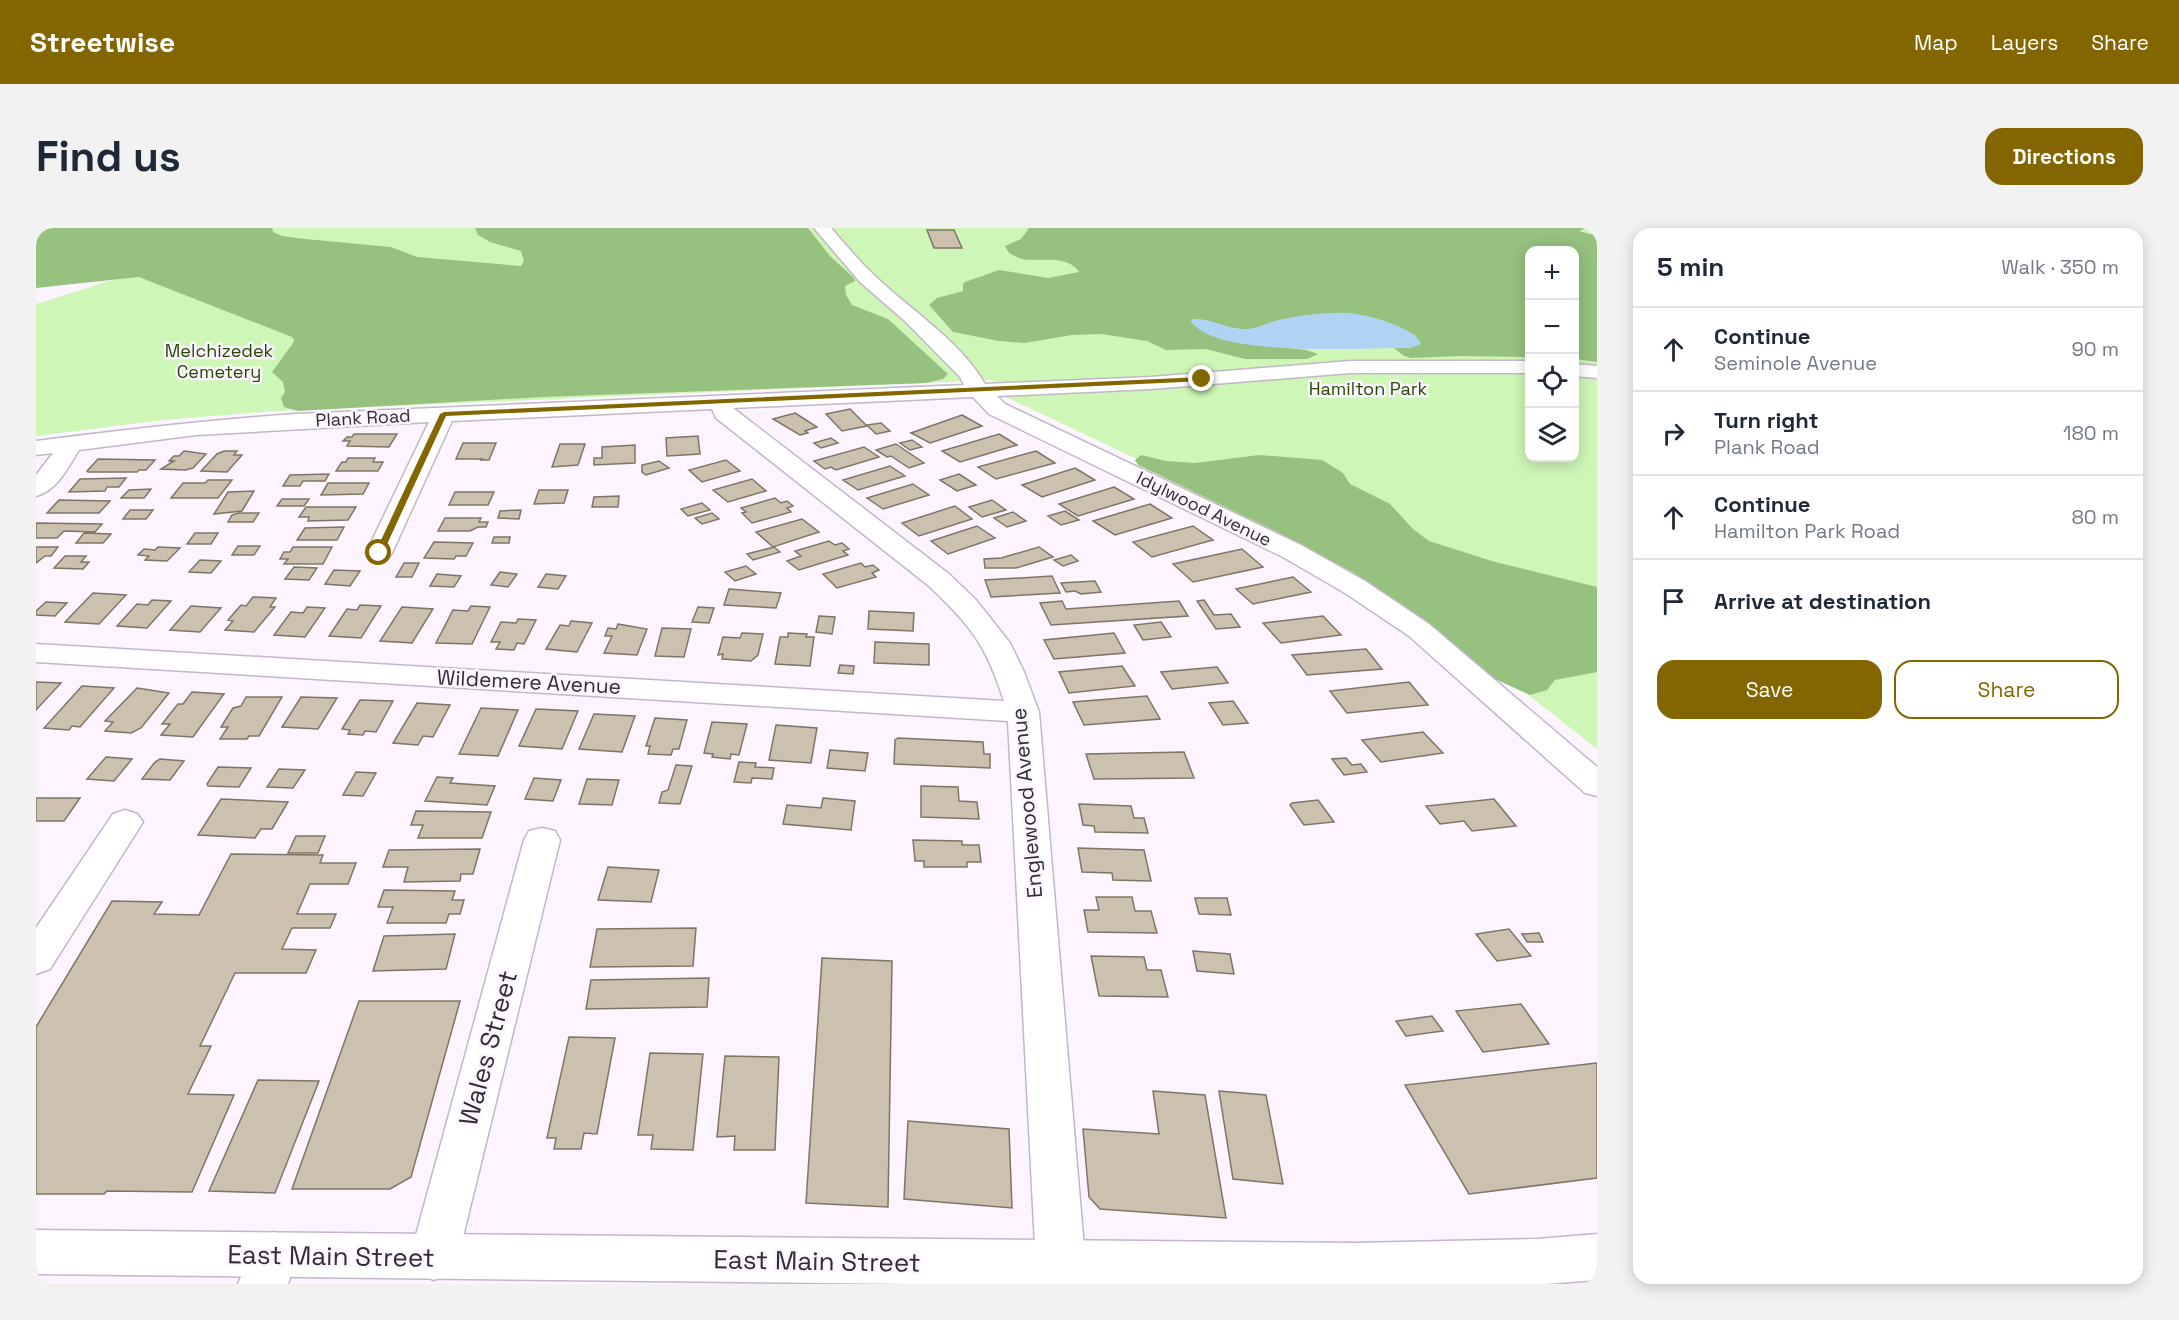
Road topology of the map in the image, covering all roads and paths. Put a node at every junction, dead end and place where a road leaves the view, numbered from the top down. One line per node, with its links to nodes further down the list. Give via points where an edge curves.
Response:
1 (822, 228): 5 (street, Idylwood Avenue, via 866,278 969,374)
2 (1525, 368): 5 (street, Plank Road, via 1359,366 1170,382)
3 (1579, 370): 4 (street)
4 (1597, 372)
5 (978, 390): 6 (street, Plank Road); 14 (street, Idylwood Avenue, via 997,409 1292,551 1355,587 1419,630)
6 (720, 401): 7 (street, Plank Road); 13 (street, Englewood Avenue, via 724,412 966,605 992,636)
7 (444, 414): 8 (street, Plank Road, via 229,425); 11 (street)
8 (71, 443): 9 (street, Plank Road); 10 (street, via 52,473)
9 (36, 448)
10 (36, 489)
11 (379, 553)
12 (36, 653): 13 (street, Wildemere Avenue)
13 (1023, 711): 23 (street, Englewood Avenue)
14 (1597, 785)
15 (125, 822): 17 (street)
16 (542, 840): 19 (street, Wales Street)
17 (36, 959)
18 (36, 1252): 21 (street, East Main Street)
19 (434, 1257): 21 (street, East Main Street); 23 (street, East Main Street)
20 (1597, 1257): 22 (street, East Main Street)
21 (268, 1270)
22 (1545, 1273): 23 (street, East Main Street, via 1356,1266)
23 (1060, 1274)

